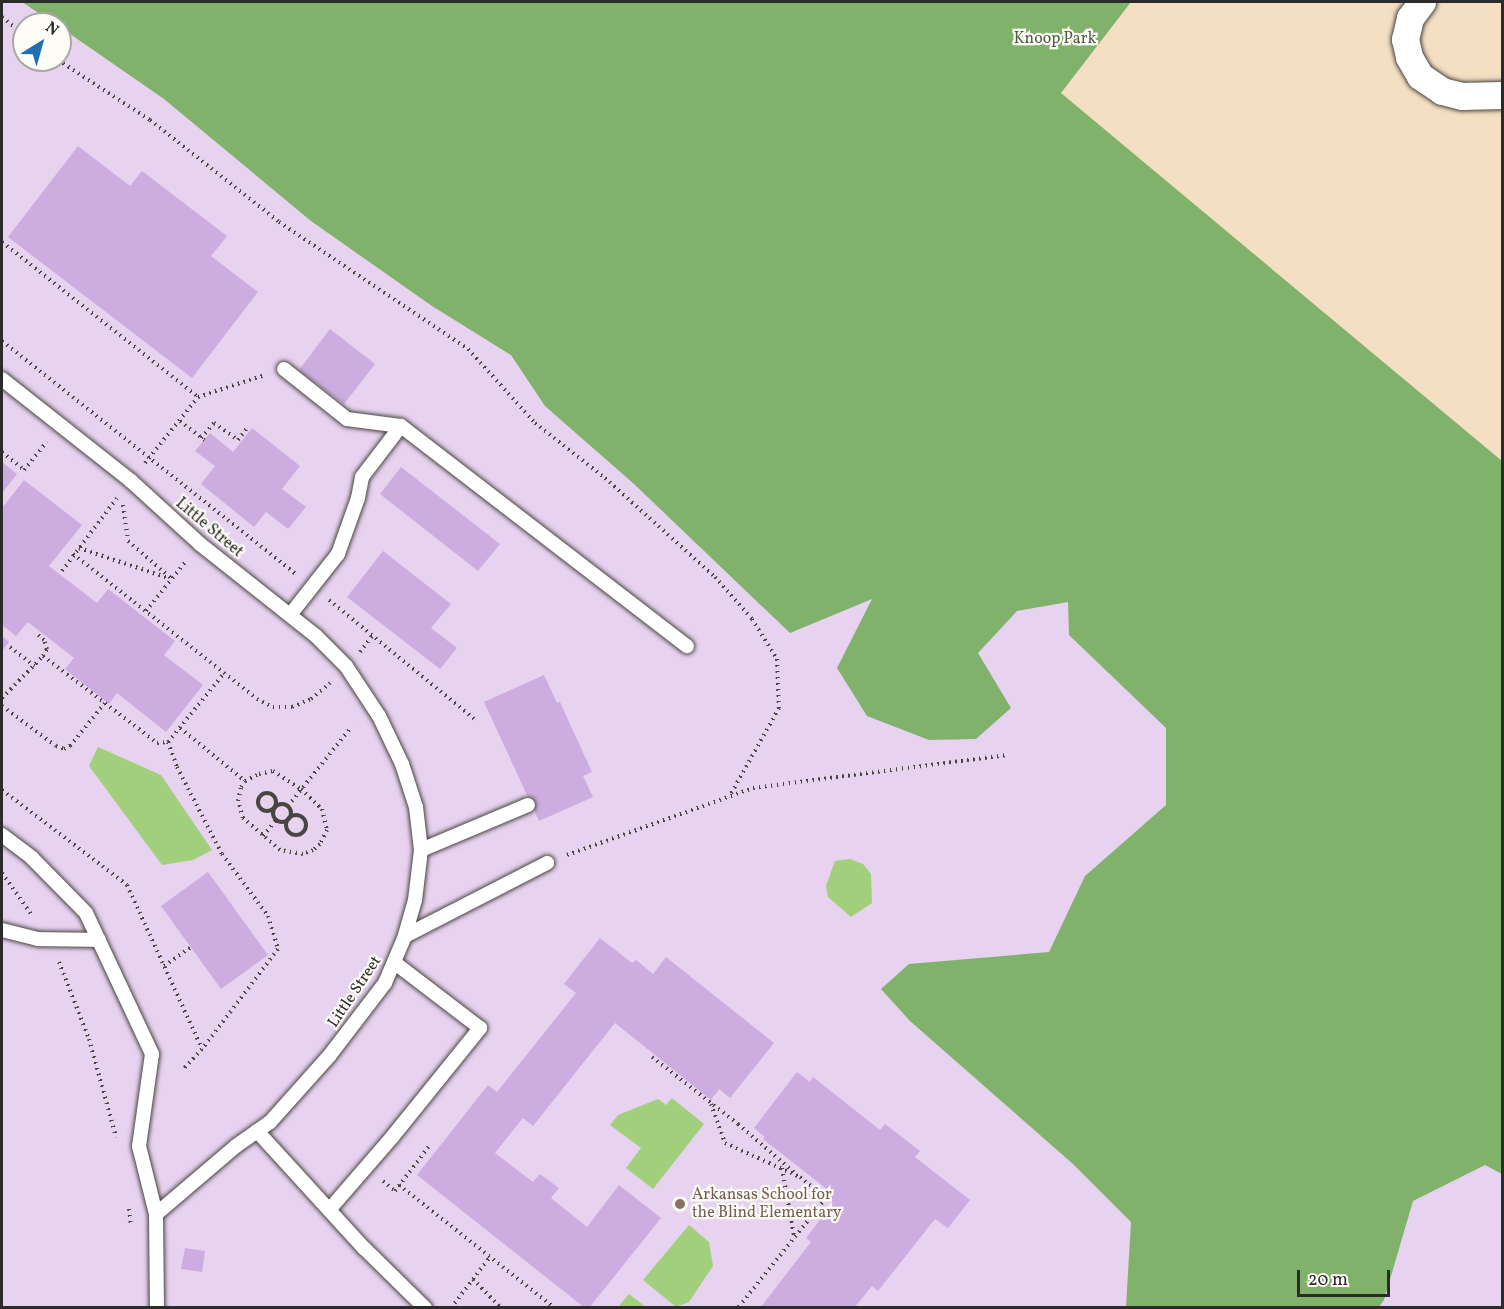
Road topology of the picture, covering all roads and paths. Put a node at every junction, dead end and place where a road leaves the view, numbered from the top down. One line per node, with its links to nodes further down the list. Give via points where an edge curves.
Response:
1 (1422, 2): 3 (street, via 1406,30 1409,57 1420,76 1442,91 1462,96)
2 (72, 69): 45 (path, via 150,120 279,222 468,349 535,423 605,478 715,577 752,619 777,659 779,708)
3 (1503, 94)
4 (2, 242): 9 (path)
5 (2, 340): 15 (path)
6 (284, 369): 11 (lane, via 347,419)
7 (269, 374): 9 (path)
8 (2, 379): 17 (lane, Little Street, via 131,481)
9 (198, 397): 10 (path)
10 (180, 421): 12 (path, via 202,439 214,423 238,440); 15 (path)
11 (401, 426): 22 (lane, via 362,477 338,554); 27 (lane)
12 (248, 428)
13 (50, 439): 14 (path, via 24,470)
14 (2, 452)
15 (149, 457): 16 (path); 22 (path)
16 (145, 463)
17 (200, 544): 21 (path); 24 (lane, Little Street)
18 (79, 548): 19 (path); 21 (path); 21 (path, via 121,493 128,541)
19 (73, 554): 20 (path); 23 (path)
20 (62, 571)
21 (172, 579): 23 (path)
22 (312, 586): 24 (lane); 26 (path)
23 (146, 611): 32 (path)
24 (290, 615): 53 (lane, Little Street, via 346,666 379,716 402,764 416,807)
25 (36, 633): 29 (path, via 47,649)
26 (373, 635): 30 (path); 37 (path)
27 (687, 646)
28 (10, 647): 31 (path)
29 (43, 656): 31 (path); 35 (path)
30 (356, 657)
31 (34, 666): 34 (path)
32 (225, 672): 33 (path, via 257,699 273,707 292,708 318,694); 39 (path)
33 (337, 675)
34 (2, 698)
35 (105, 703): 36 (path, via 64,749); 40 (path, via 157,743)
36 (2, 706)
37 (477, 721)
38 (351, 726): 43 (path)
39 (180, 728): 40 (path); 42 (path)
40 (168, 742): 63 (path, via 222,854 268,916 278,949)
41 (1007, 755): 45 (path, via 753,788)
42 (245, 781): 43 (path, via 273,771); 52 (path, via 239,808 243,818)
43 (301, 789): 47 (path); 52 (path, via 322,809 326,820 327,830 320,844 303,854 291,853 280,850)
44 (2, 790): 62 (path, via 128,885)
45 (729, 797): 54 (path)
46 (528, 805): 53 (lane)
47 (288, 806): 48 (path); 49 (path)
48 (274, 808): 48 (path, via 261,808 261,795 273,794 277,802); 50 (path)
49 (289, 819): 49 (path, via 286,824 290,833 299,835 304,831 303,817); 50 (path)
50 (276, 820): 52 (path)
51 (2, 835): 59 (lane, via 32,858 86,913)
52 (263, 836)
53 (421, 850): 57 (lane, Little Street, via 415,900)
54 (547, 863): 57 (lane)
55 (2, 873): 58 (path)
56 (2, 930): 58 (lane)
57 (405, 936): 61 (lane, Little Street)
58 (47, 939): 59 (lane); 68 (path, via 89,1039)
59 (99, 940): 76 (lane, via 152,1054 139,1146)
60 (191, 947): 62 (path)
61 (395, 963): 67 (lane, Little Street, via 368,1008 330,1055 270,1122); 70 (lane, via 480,1028)
62 (164, 966): 63 (path)
63 (202, 1049): 65 (path)
64 (652, 1057): 66 (path)
65 (184, 1068)
66 (711, 1104): 71 (path, via 725,1143); 72 (path)
67 (257, 1131): 75 (lane); 76 (lane, Little Street)
68 (116, 1138)
69 (430, 1145): 73 (path)
70 (365, 1168): 73 (path, via 395,1191); 75 (lane)
71 (782, 1168): 72 (path); 78 (path)
72 (800, 1177): 78 (path, via 826,1198)
73 (399, 1185): 79 (path)
74 (128, 1203): 77 (path)
75 (329, 1210): 82 (lane)
76 (156, 1214): 81 (lane)
77 (132, 1235)
78 (795, 1237): 86 (path)
79 (490, 1257): 80 (path); 85 (path)
80 (473, 1279): 83 (path); 84 (path)
81 (157, 1308)
82 (425, 1308)
83 (451, 1308)
84 (501, 1308)
85 (555, 1308)
86 (738, 1308)

